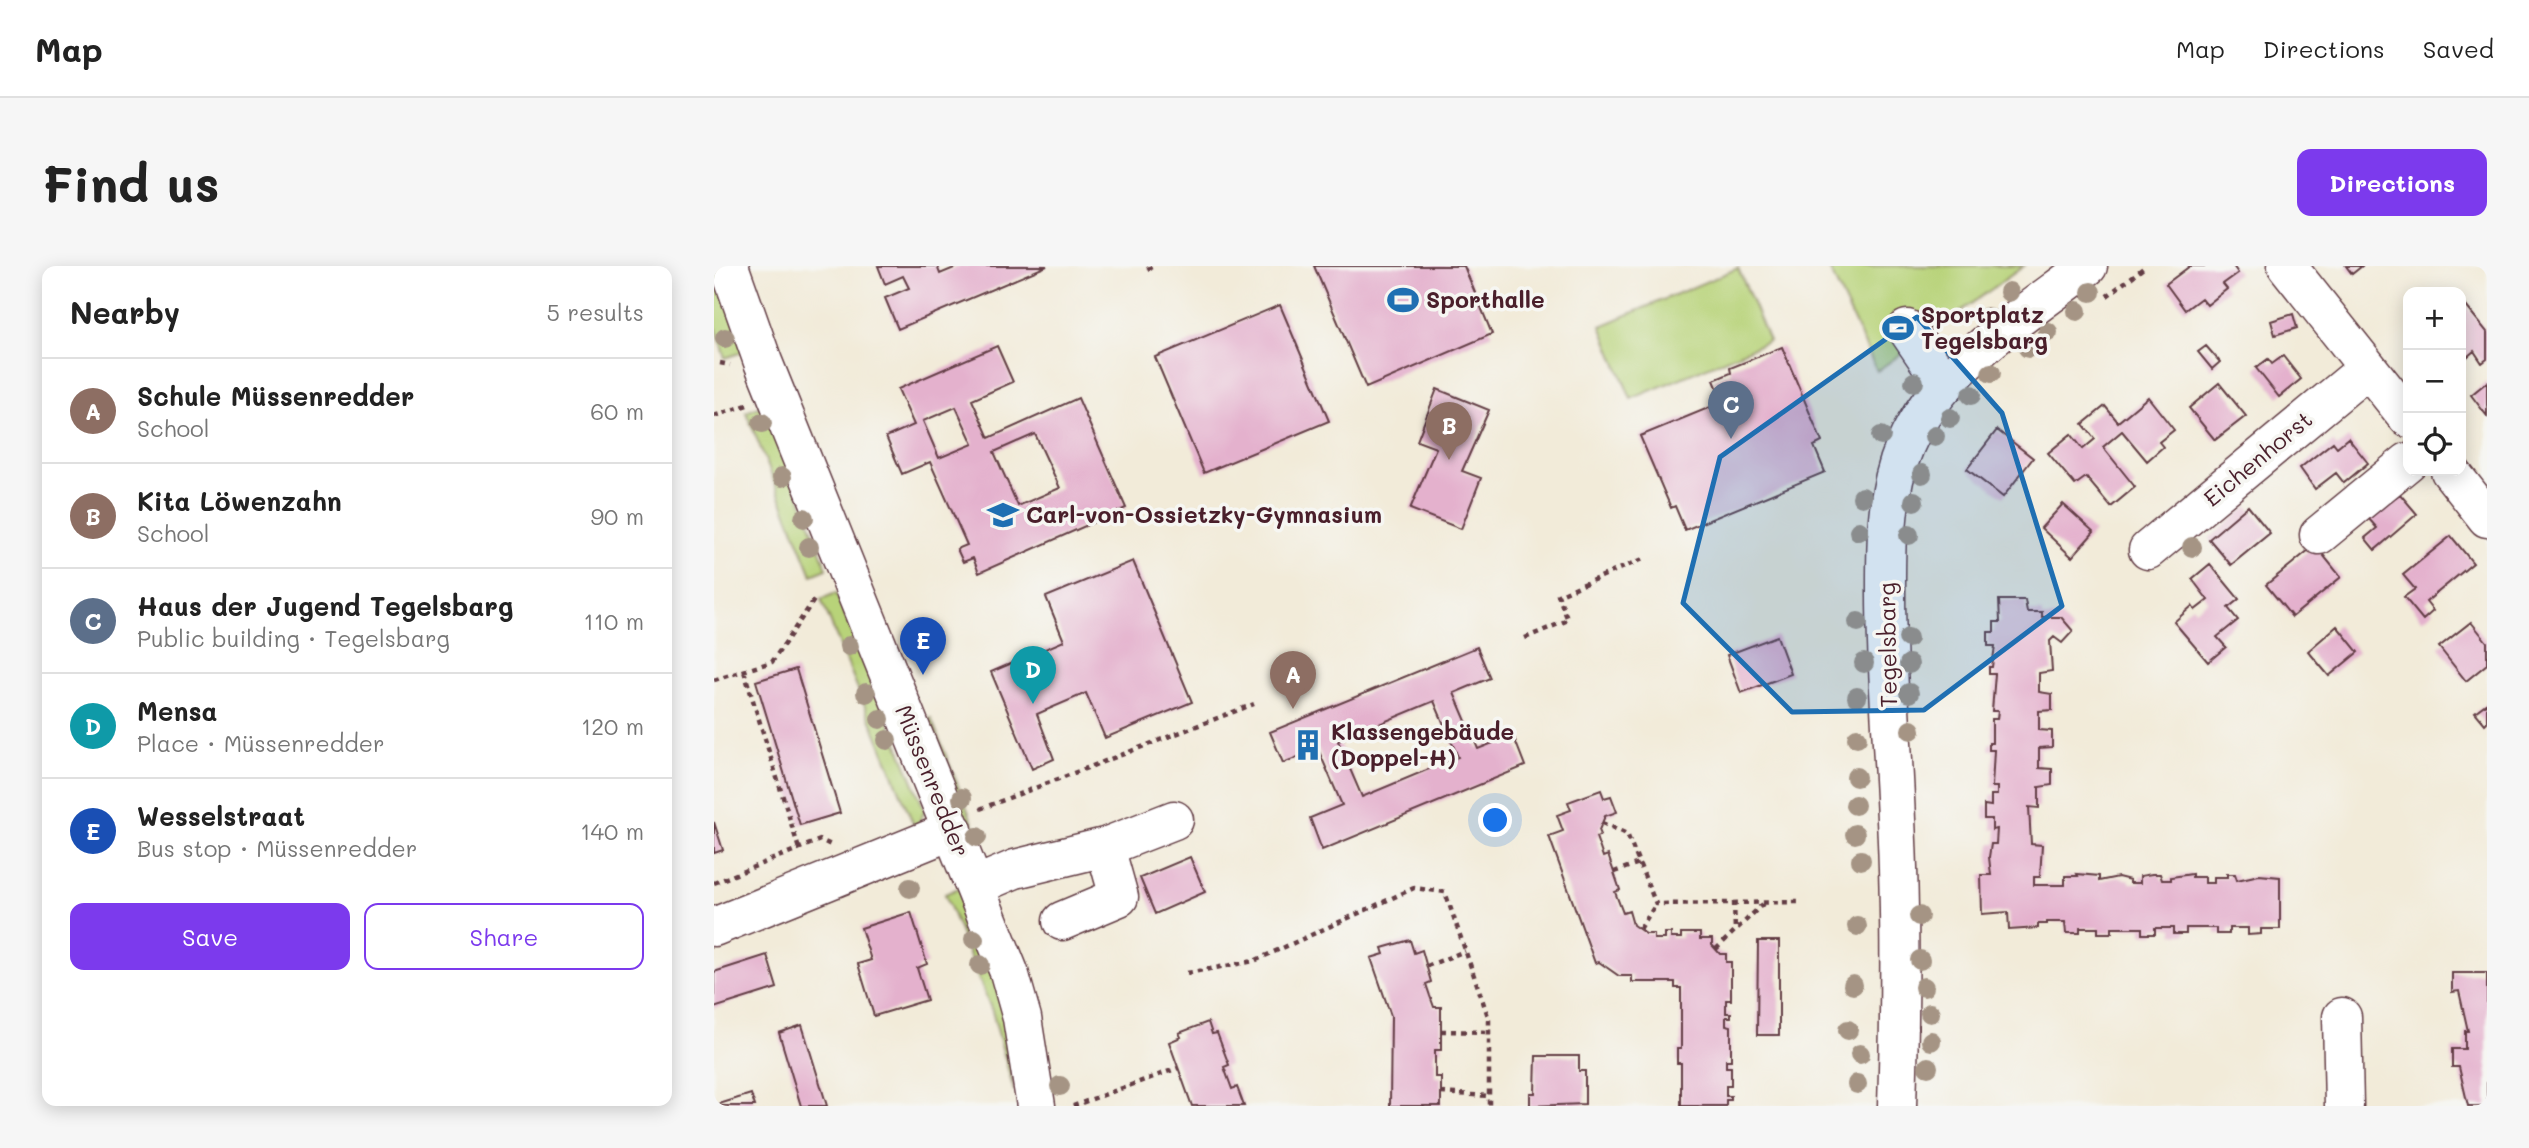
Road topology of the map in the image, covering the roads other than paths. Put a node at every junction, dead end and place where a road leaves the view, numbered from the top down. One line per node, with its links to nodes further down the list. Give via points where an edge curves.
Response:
1 (729, 266): 13 (street, Müssenredder, via 762,362)
2 (2287, 266): 5 (street)
3 (2095, 282): 6 (street, Tegelsbarg, via 1973,356)
4 (1907, 329): 6 (street)
5 (2368, 368): 7 (street); 12 (street, Eichenhorst)
6 (1945, 385): 21 (street, Tegelsbarg, via 1904,447 1886,522 1886,668 1898,903)
7 (2404, 413)
8 (2403, 466): 11 (street)
9 (2454, 476): 10 (street)
10 (2487, 518)
11 (2319, 535)
12 (2148, 550)
13 (967, 820): 16 (street, Müssenredder); 18 (street)
14 (1174, 820): 15 (street)
15 (1105, 847): 16 (street, via 1058,856); 17 (street, via 1119,897)
16 (975, 886): 20 (street, Müssenredder, via 1017,995)
17 (1062, 921)
18 (714, 927)
19 (2342, 1017): 22 (street)
20 (1036, 1106)
21 (1897, 1106)
22 (2344, 1106)

